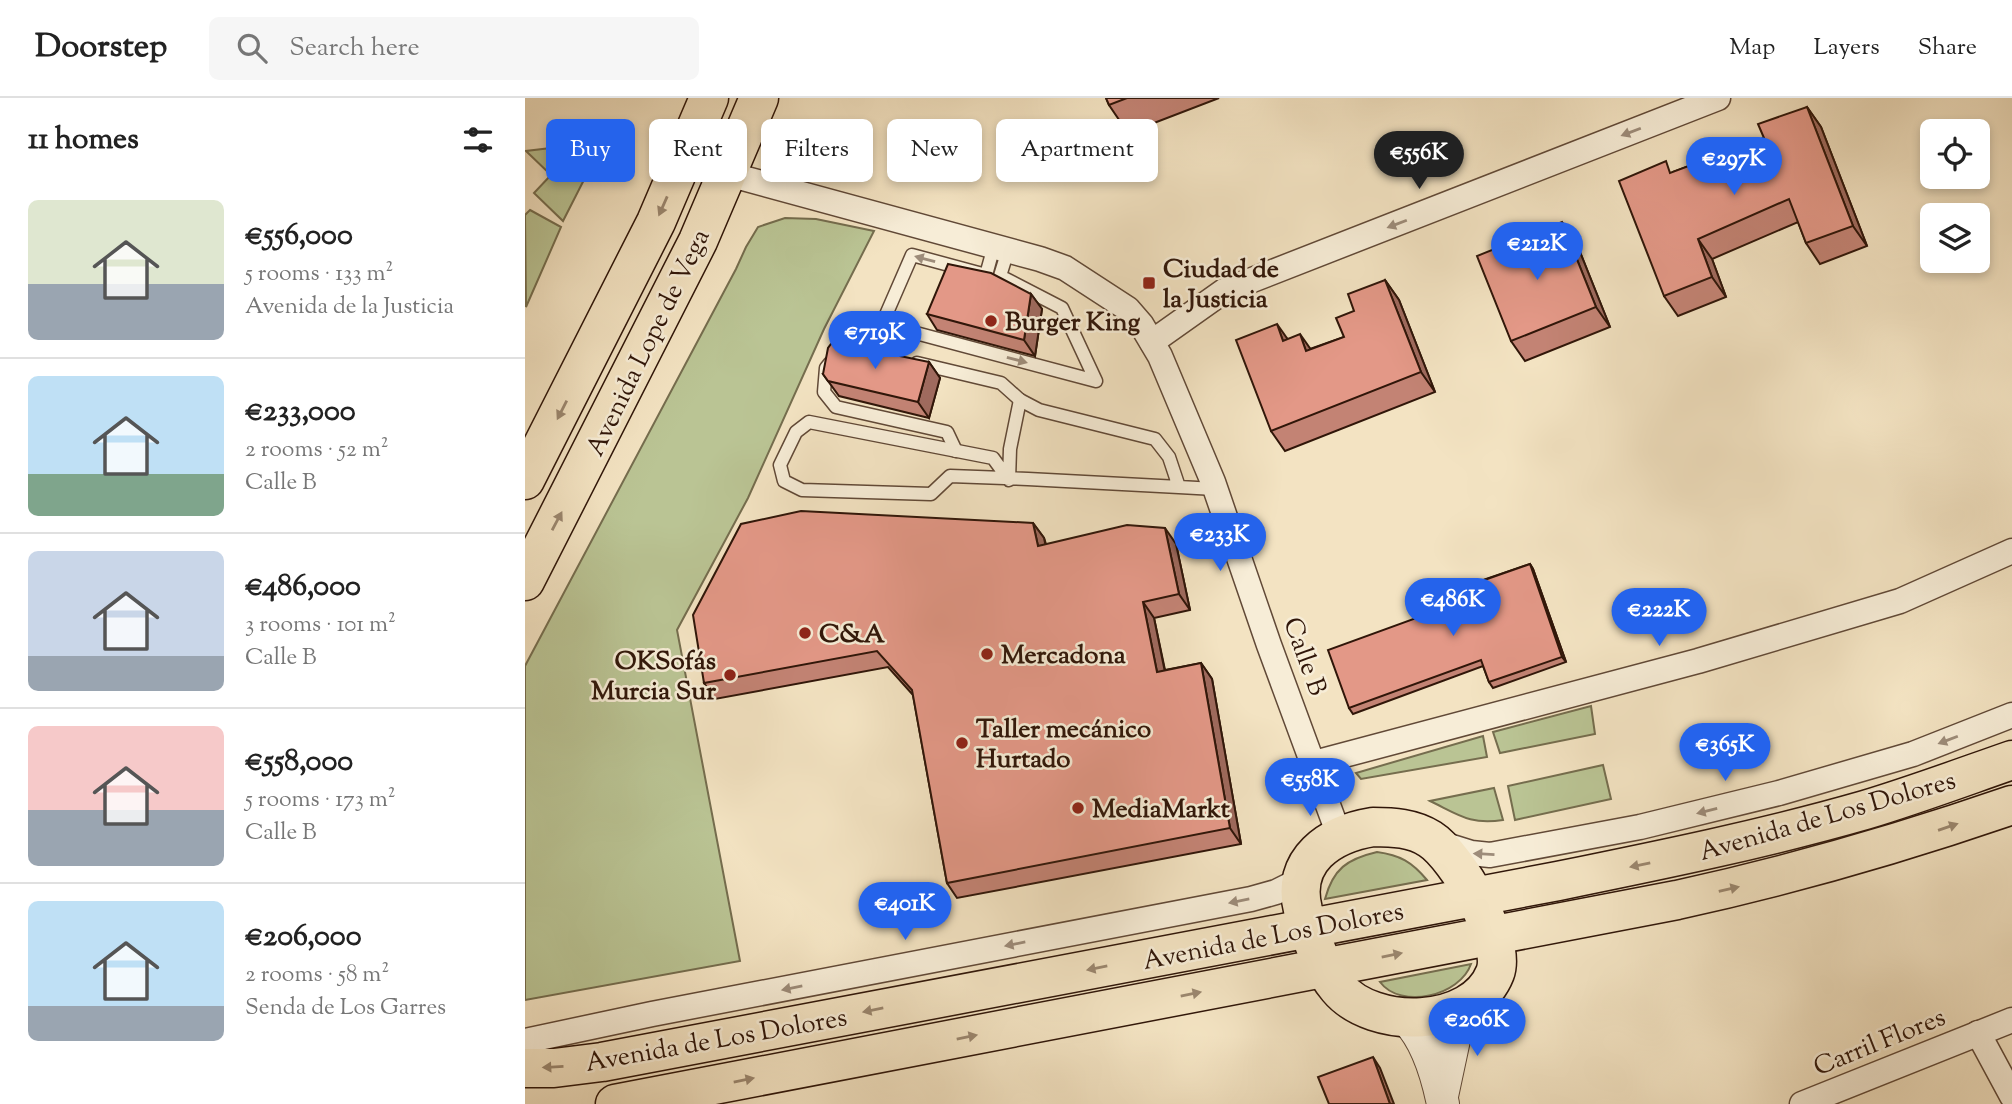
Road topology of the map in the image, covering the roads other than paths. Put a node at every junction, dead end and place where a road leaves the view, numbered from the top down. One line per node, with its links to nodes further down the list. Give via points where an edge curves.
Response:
1 (709, 98): 13 (main road, Avenida Lope de Vega, one-way to 13, via 650,234)
2 (759, 98): 4 (main road, Avenida Lope de Vega)
3 (1717, 98): 8 (street, one-way to 8, via 1224,291)
4 (747, 127)
5 (747, 179): 7 (street, Calle B)
6 (724, 182): 18 (main road, Avenida Lope de Vega, one-way to 6)
7 (1001, 248): 7 (lane, one-way to 7, via 986,275 912,255 882,324 1096,381 1062,308 1000,276); 8 (street, Calle B, via 1065,268 1110,296 1128,309)
8 (1152, 342): 16 (street, Calle B)
9 (837, 352): 12 (lane, via 826,368 824,392 835,407 947,432)
10 (907, 361): 11 (lane, via 1001,383)
11 (1020, 400): 14 (lane); 15 (lane, via 1039,410 1154,439 1169,457)
12 (957, 451): 14 (lane, via 993,458); 14 (lane, via 809,422 796,432 780,465 784,481 802,490 932,494 950,476)
13 (525, 480)
14 (1009, 480): 15 (lane)
15 (1179, 487): 16 (lane)
16 (1215, 489): 21 (street, Calle B)
17 (2012, 551): 21 (street, via 1900,601 1698,661)
18 (525, 581)
19 (2012, 715): 24 (street, one-way to 24, via 1913,754 1640,827 1490,855)
20 (2012, 760): 26 (main road, Avenida de Los Dolores, one-way to 26, via 1781,833)
21 (1314, 763): 23 (street, Calle B)
22 (2012, 805): 28 (main road, Avenida de Los Dolores, one-way to 22, via 1763,881)
23 (1339, 835): 24 (main road, via 1386,827 1408,829); 25 (main road, via 1314,855)
24 (1431, 839): 26 (main road, via 1454,861)
25 (1303, 879): 27 (main road, via 1301,902); 34 (street, one-way to 34, via 1251,899)
26 (1476, 897): 27 (main road, Avenida de Los Dolores); 28 (main road)
27 (1309, 929): 29 (main road); 35 (main road, Avenida de Los Dolores, one-way to 35, via 602,1062)
28 (1492, 936): 29 (main road, Avenida de Los Dolores, one-way to 28); 30 (main road, via 1496,971 1482,993)
29 (1325, 968): 31 (main road, via 1339,989 1374,1012); 38 (main road, Avenida de Los Dolores, one-way to 29)
30 (1461, 1007): 31 (main road); 37 (street)
31 (1406, 1019): 37 (street, via 1423,1042)
32 (2012, 1020): 33 (street, Carril Flores)
33 (1978, 1033): 36 (street, Carril Flores); 39 (street, Carril Flores)
34 (525, 1041)
35 (525, 1068)
36 (2012, 1096)
37 (1443, 1101)
38 (624, 1103)
39 (1802, 1104)

